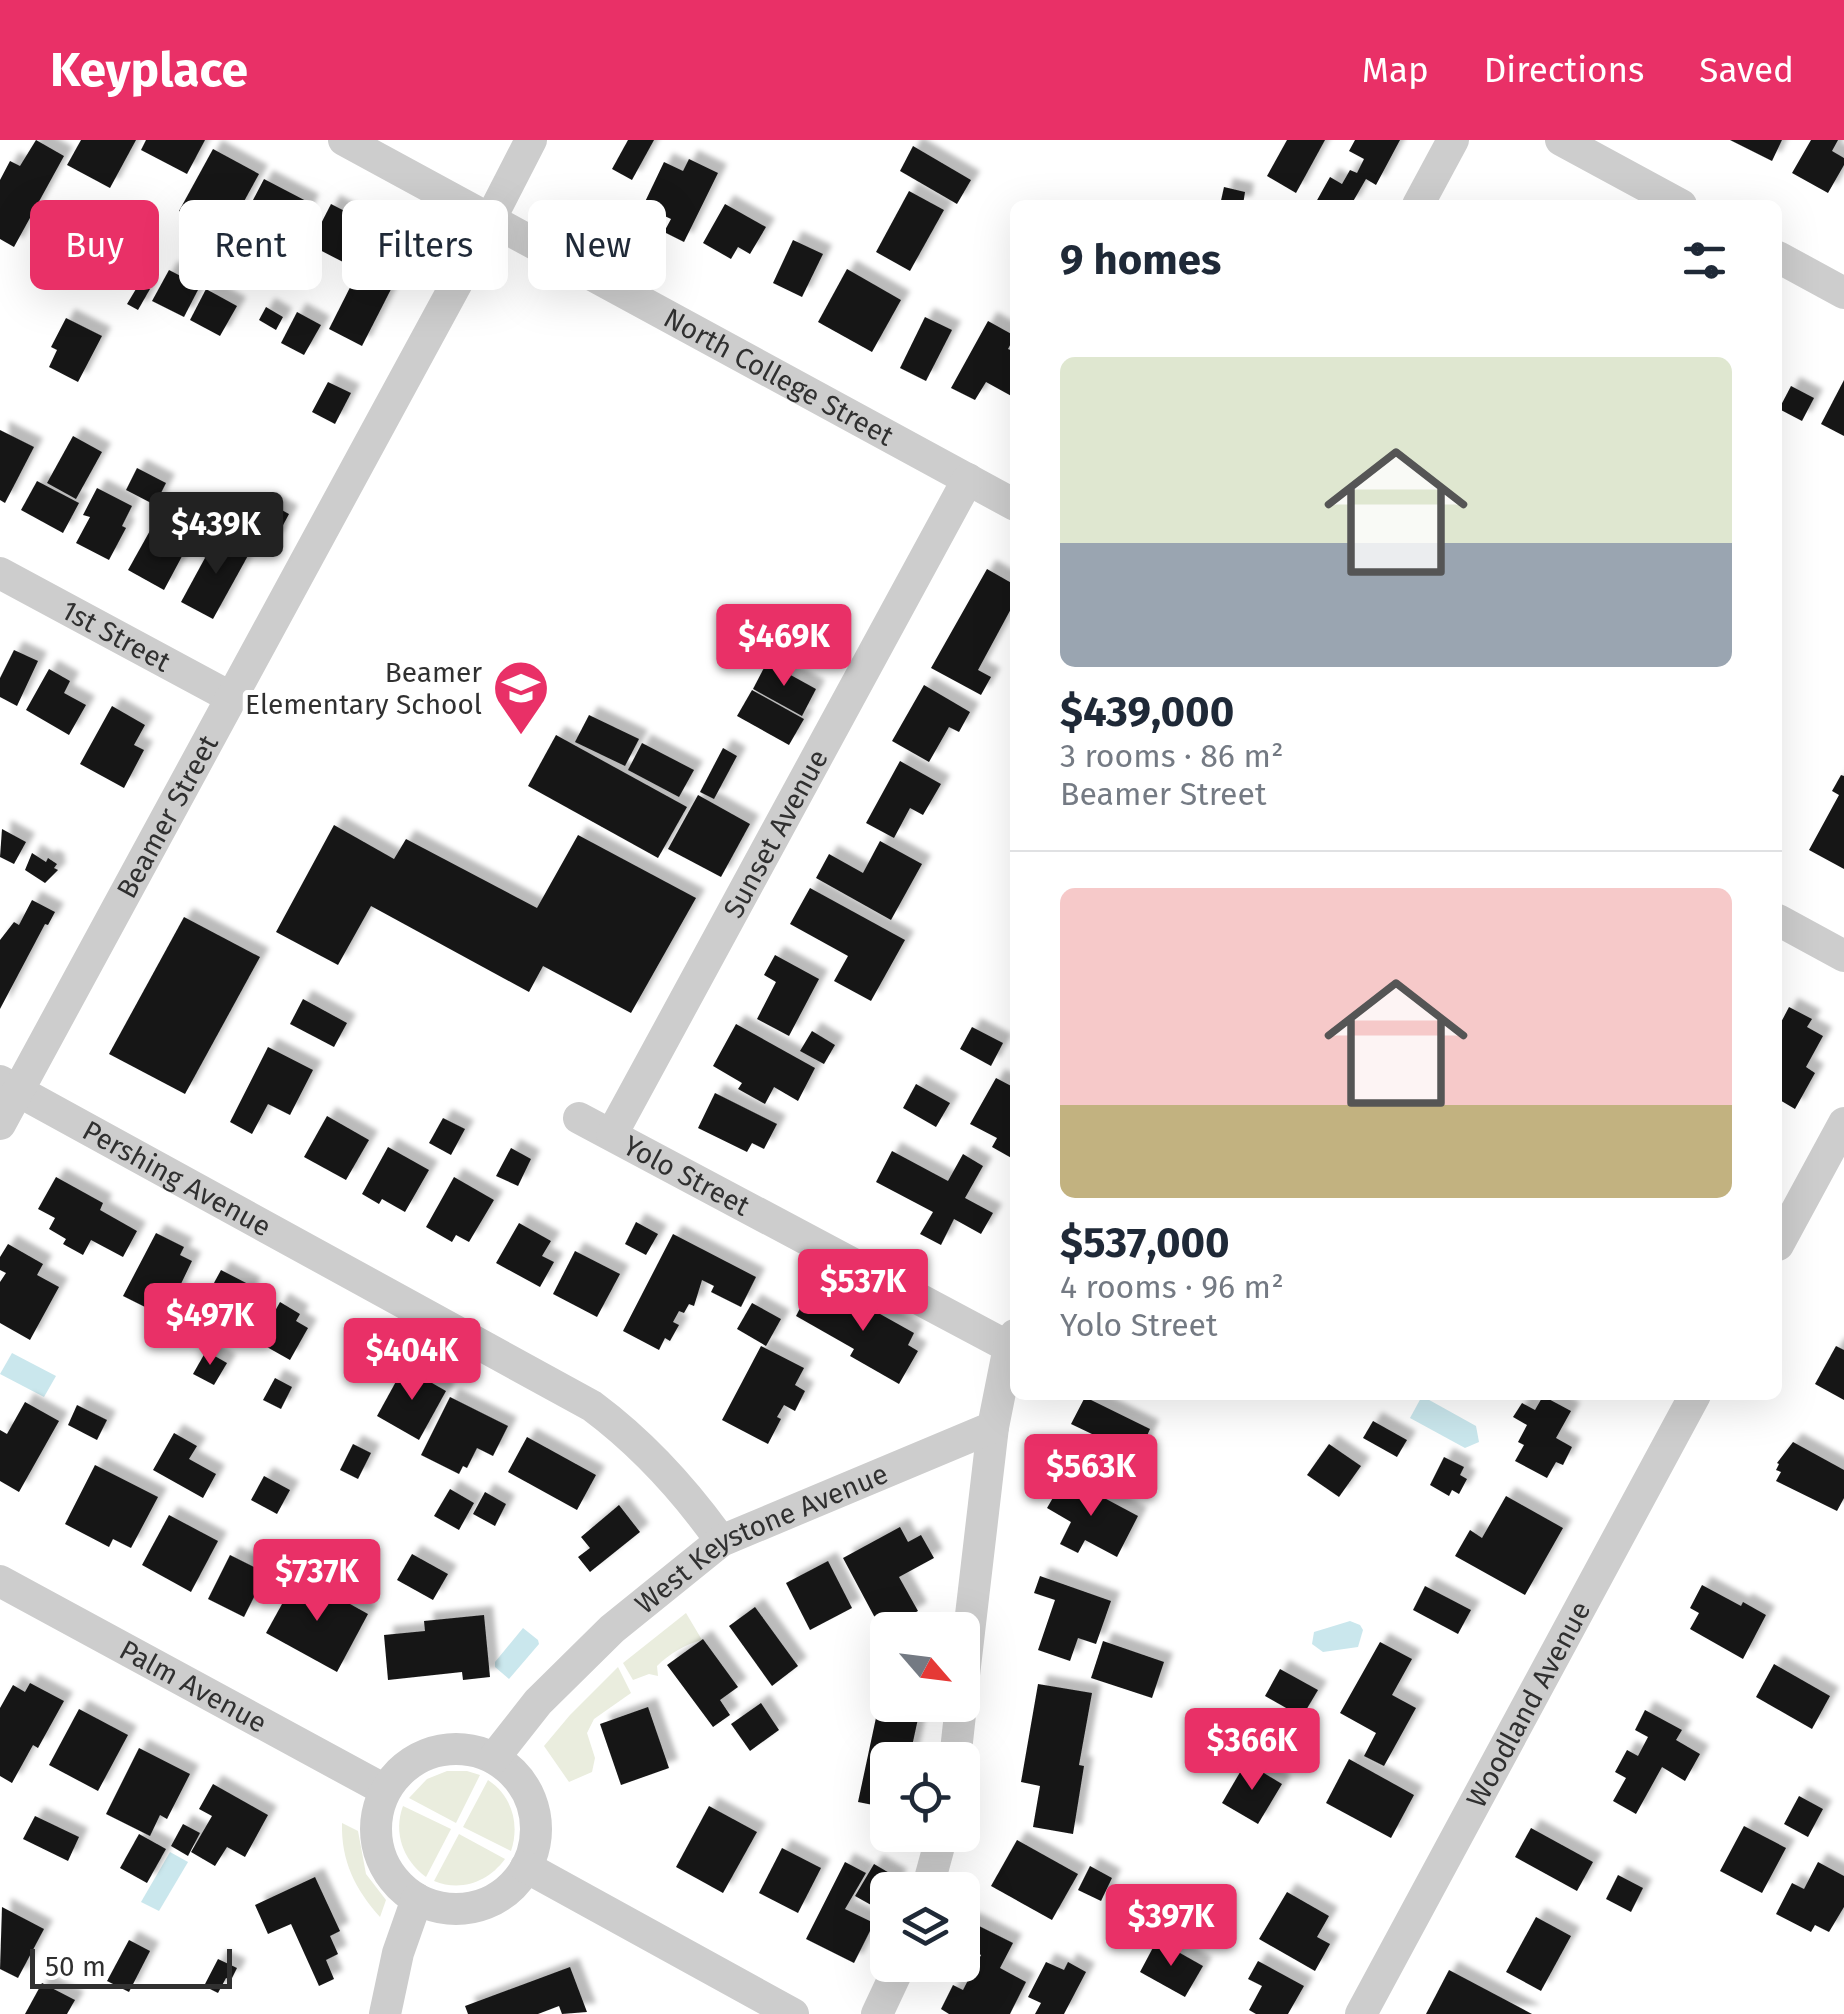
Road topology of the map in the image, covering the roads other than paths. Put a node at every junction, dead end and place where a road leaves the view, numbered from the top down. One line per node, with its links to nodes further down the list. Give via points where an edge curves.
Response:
1 (344, 140): 5 (street, North College Street)
2 (531, 140): 6 (street, Beamer Street)
3 (1453, 140): 7 (street)
4 (1561, 140): 8 (street)
5 (455, 200)
6 (500, 200)
7 (1421, 200)
8 (1672, 200)
9 (508, 229): 13 (street, North College Street)
10 (1782, 259): 12 (street)
11 (452, 290): 16 (street, Beamer Street)
12 (1844, 293)
13 (968, 479): 14 (street, North College Street); 23 (street, Sunset Avenue)
14 (1010, 502)
15 (0, 574): 16 (street, 1st Street)
16 (232, 698): 19 (street, Beamer Street)
17 (1782, 922): 18 (street)
18 (1844, 956)
19 (9, 1086): 22 (street, Beamer Street); 29 (street, Pershing Avenue, via 592,1406 670,1475)
20 (579, 1118): 23 (street, Yolo Street)
21 (1844, 1123): 24 (street)
22 (0, 1124)
23 (612, 1134): 25 (street, Yolo Street)
24 (1782, 1237)
25 (1010, 1340)
26 (1010, 1350): 28 (street)
27 (1692, 1400): 40 (street, Woodland Avenue)
28 (993, 1427): 29 (street, West Keystone Avenue); 31 (street)
29 (721, 1542): 32 (street, West Keystone Avenue, via 612,1629 538,1702)
30 (0, 1581): 33 (street, Palm Avenue)
31 (971, 1612)
32 (494, 1758): 33 (street, via 454,1748 433,1752 414,1760); 34 (street, via 524,1786 532,1806 534,1848)
33 (386, 1790): 35 (street, via 375,1831 378,1852)
34 (526, 1867): 35 (street, via 514,1884 478,1906 436,1907); 38 (street)
35 (417, 1900): 37 (street)
36 (892, 1982): 39 (street)
37 (385, 2014)
38 (793, 2014)
39 (877, 2014)
40 (1361, 2014)

